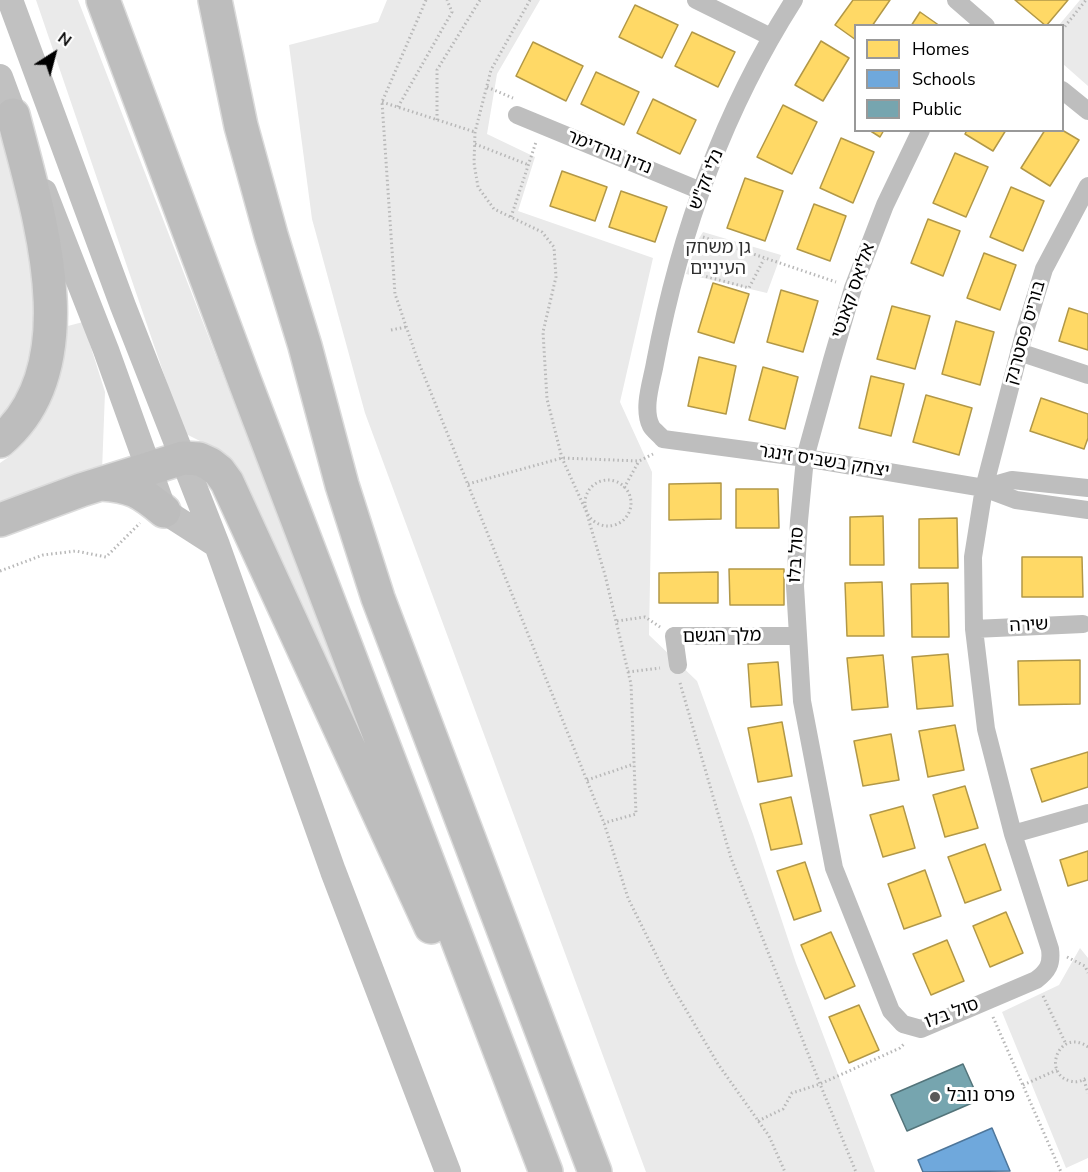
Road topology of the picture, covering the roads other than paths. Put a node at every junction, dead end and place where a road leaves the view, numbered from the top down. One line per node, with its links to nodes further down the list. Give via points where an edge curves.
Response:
1 (10, 0): 21 (street)
2 (103, 0): 38 (highway)
3 (215, 0): 39 (highway, via 241,126 378,598)
4 (696, 0): 8 (street)
5 (794, 0): 8 (street, נלי זק"ש)
6 (956, 0): 7 (street)
7 (985, 24)
8 (771, 37): 16 (street, נלי זק"ש)
9 (0, 77): 12 (street)
10 (1064, 92): 11 (street)
11 (1088, 111)
12 (13, 115): 20 (highway, via 44,237 50,328 43,368 31,402); 23 (street, via 106,350)
13 (517, 115): 16 (street, נדין גורדימר)
14 (920, 132): 22 (street, אליאס קאנטי, via 885,205 853,288)
15 (1088, 186): 17 (street, בוריס פסטרנק, via 1044,269)
16 (701, 191): 19 (street, נלי זק"ש, via 676,269 647,405 651,425)
17 (1019, 352): 18 (street); 25 (street, בוריס פסטרנק)
18 (1088, 375)
19 (672, 440): 22 (street, יצחק בשביס זינגר)
20 (0, 441)
21 (183, 458): 23 (highway); 30 (street); 38 (highway, via 210,464 227,482)
22 (805, 459): 25 (street, יצחק בשביס זינגר); 33 (street, סול בלו, via 795,586)
23 (148, 469): 24 (highway); 28 (street)
24 (100, 484): 28 (highway, via 122,485 143,494); 29 (highway)
25 (984, 488): 26 (street, יצחק בשביס זינגר, via 1012,480); 27 (street, יצחק בשביס זינגר, via 1016,500); 32 (street, via 973,557)
26 (1088, 488)
27 (1088, 510)
28 (164, 511): 30 (street)
29 (0, 520)
30 (217, 545): 37 (street, via 333,871)
31 (1083, 624): 32 (street, שירה)
32 (974, 629): 36 (street, via 986,729)
33 (798, 636): 34 (street, מלך הגשם, via 674,636); 36 (street, סול בלו, via 802,701 834,868 891,1011 903,1024 921,1029 1047,972 1052,961 1050,949)
34 (678, 665)
35 (1088, 813): 36 (street)
36 (1013, 834)
37 (448, 1172)
38 (544, 1172)
39 (597, 1172)

